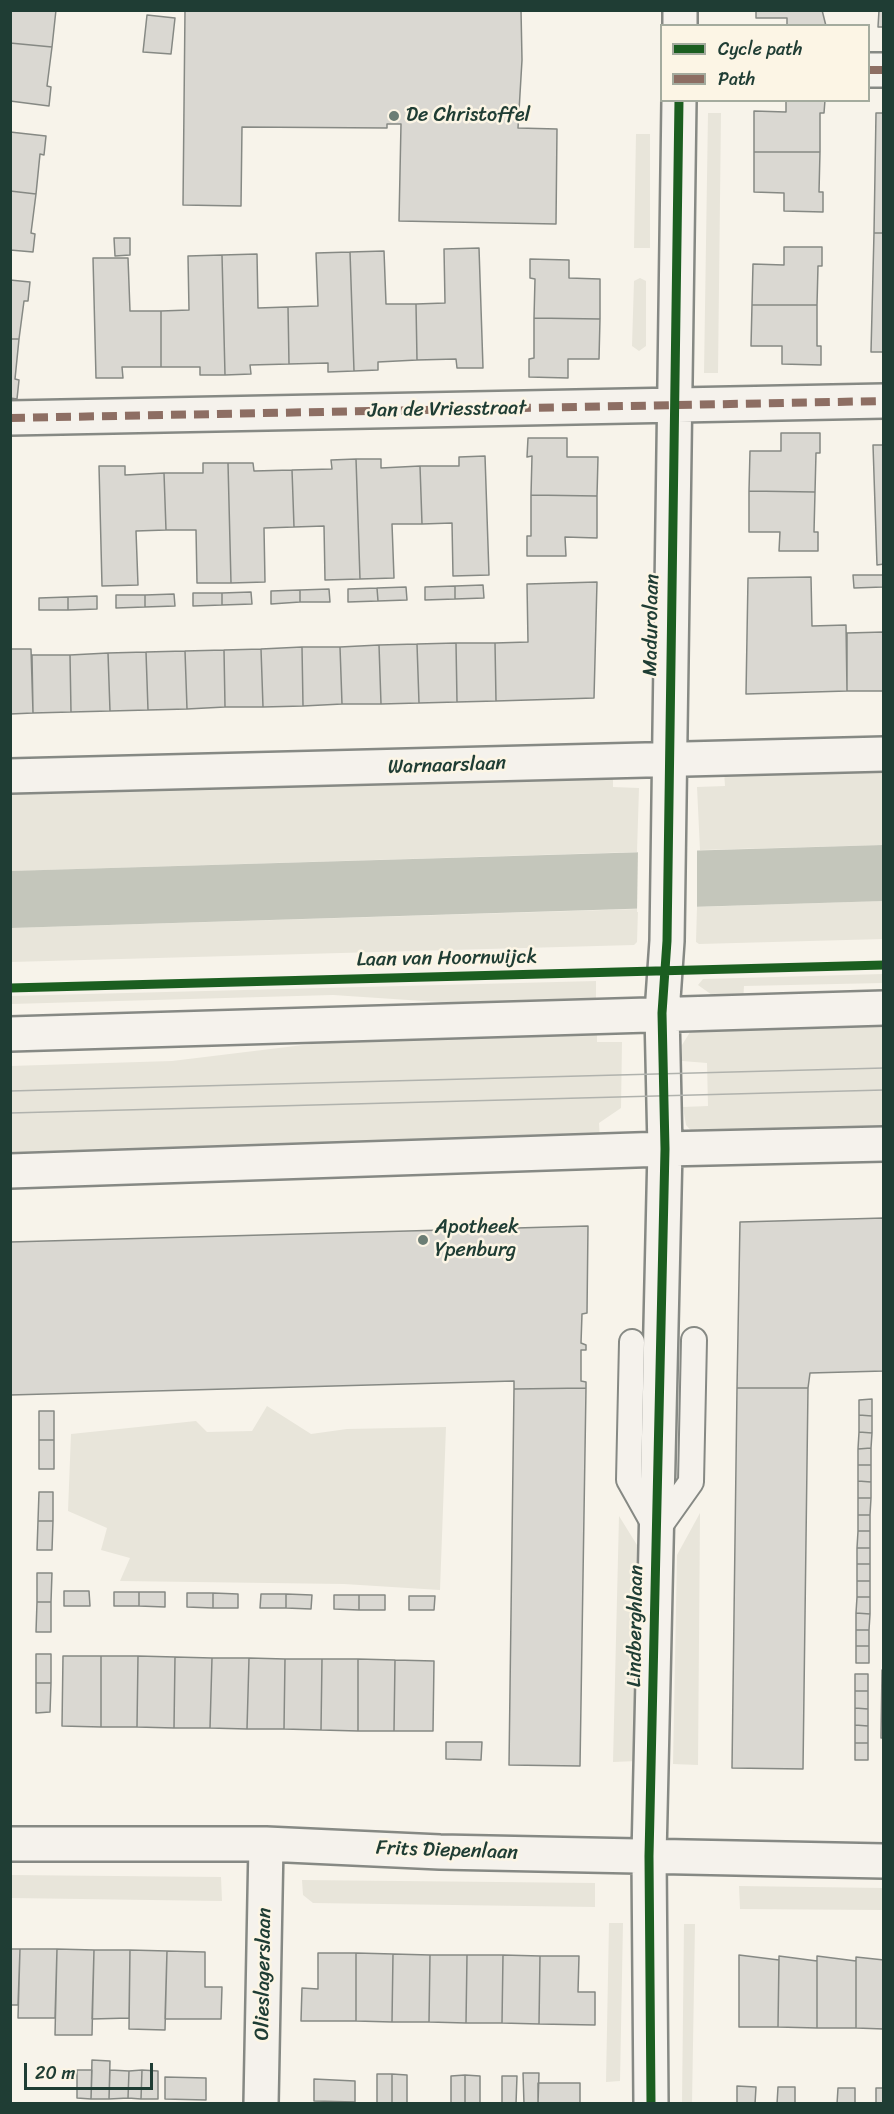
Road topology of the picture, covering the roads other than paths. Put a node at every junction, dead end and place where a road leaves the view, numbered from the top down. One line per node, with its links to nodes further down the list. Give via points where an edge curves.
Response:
1 (679, 102): 3 (street, Madurolaan)
2 (884, 401): 3 (street, Jan de Vriesstraat)
3 (673, 406): 4 (street, Jan de Vriesstraat); 6 (street, Madurolaan)
4 (10, 418)
5 (884, 754): 6 (street, Warnaarslaan)
6 (668, 760): 7 (street, Warnaarslaan); 9 (street, Madurolaan, via 667,941)
7 (10, 776)
8 (884, 1008): 9 (street)
9 (662, 1013): 10 (street); 12 (street, Madurolaan)
10 (10, 1034)
11 (884, 1144): 12 (street)
12 (666, 1149): 13 (street); 16 (street, Lindberghlaan)
13 (10, 1171)
14 (694, 1340): 16 (lane, via 691,1482)
15 (632, 1342): 16 (lane, via 629,1480)
16 (657, 1530): 19 (street, Lindberghlaan)
17 (10, 1844): 18 (street, Frits Diepenlaan)
18 (266, 1844): 19 (street, Frits Diepenlaan); 21 (street, Olieslagerslaan)
19 (649, 1856): 20 (street, Frits Diepenlaan); 22 (street, Lindberghlaan)
20 (884, 1861)
21 (261, 2103)
22 (651, 2103)

